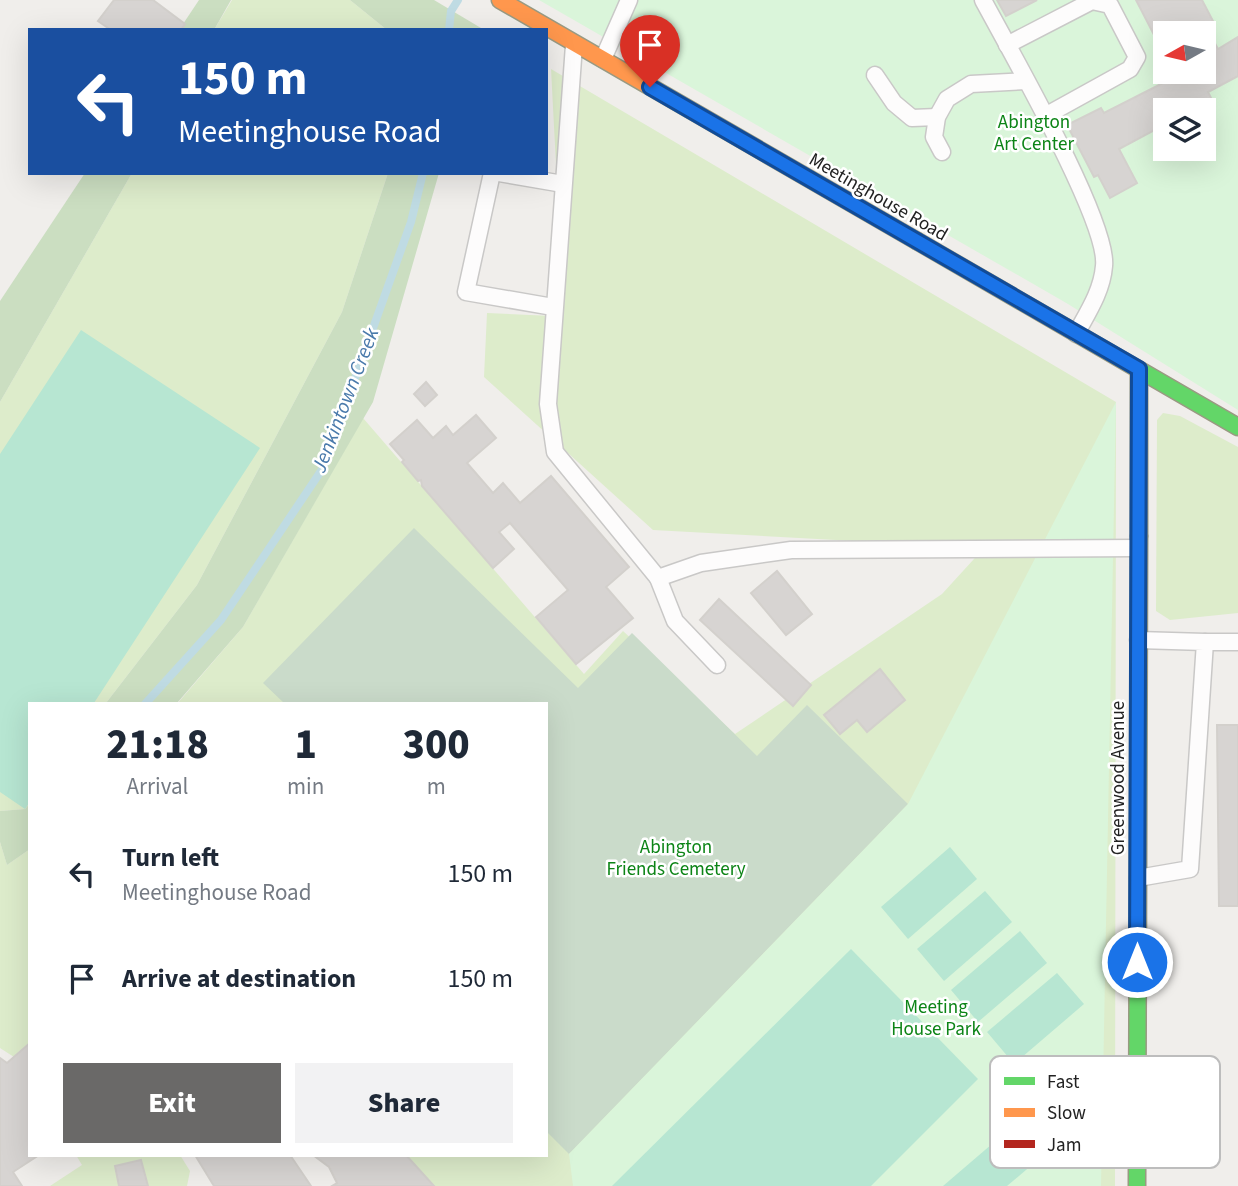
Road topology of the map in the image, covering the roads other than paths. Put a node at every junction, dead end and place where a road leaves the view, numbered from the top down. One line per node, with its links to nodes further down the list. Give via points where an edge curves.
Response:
1 (500, 0): 4 (street, Meetinghouse Road)
2 (629, 0): 6 (lane)
3 (983, 0): 5 (lane)
4 (574, 42): 6 (street, Meetinghouse Road); 14 (lane)
5 (1007, 46): 8 (lane); 9 (lane, via 1092,1 1110,5 1137,57 1130,69)
6 (603, 59): 16 (street, Meetinghouse Road)
7 (874, 75): 10 (lane, via 894,103 912,118)
8 (1026, 81): 9 (lane); 10 (lane, via 971,83 947,99)
9 (1045, 116): 16 (lane, via 1101,234 1104,254 1099,293)
10 (937, 117): 11 (lane, via 933,137)
11 (942, 152)
12 (492, 175): 15 (lane, via 466,292)
13 (511, 175): 14 (lane)
14 (563, 184): 15 (lane)
15 (553, 307): 20 (lane, via 548,404 555,452)
16 (1075, 335): 17 (street, Meetinghouse Road)
17 (1139, 369): 18 (street, Meetinghouse Road); 19 (street, Greenwood Avenue)
18 (1238, 427)
19 (1138, 548): 20 (lane, via 791,550 701,563); 21 (street, Greenwood Avenue)
20 (658, 578): 24 (lane, via 675,621)
21 (1138, 640): 22 (lane); 25 (street, Greenwood Avenue)
22 (1205, 642): 23 (lane); 25 (lane, via 1190,869)
23 (1238, 642)
24 (718, 665)
25 (1137, 878): 26 (street, Greenwood Avenue)
26 (1137, 1056)
27 (1137, 1168): 28 (street, Greenwood Avenue)
28 (1137, 1186)

